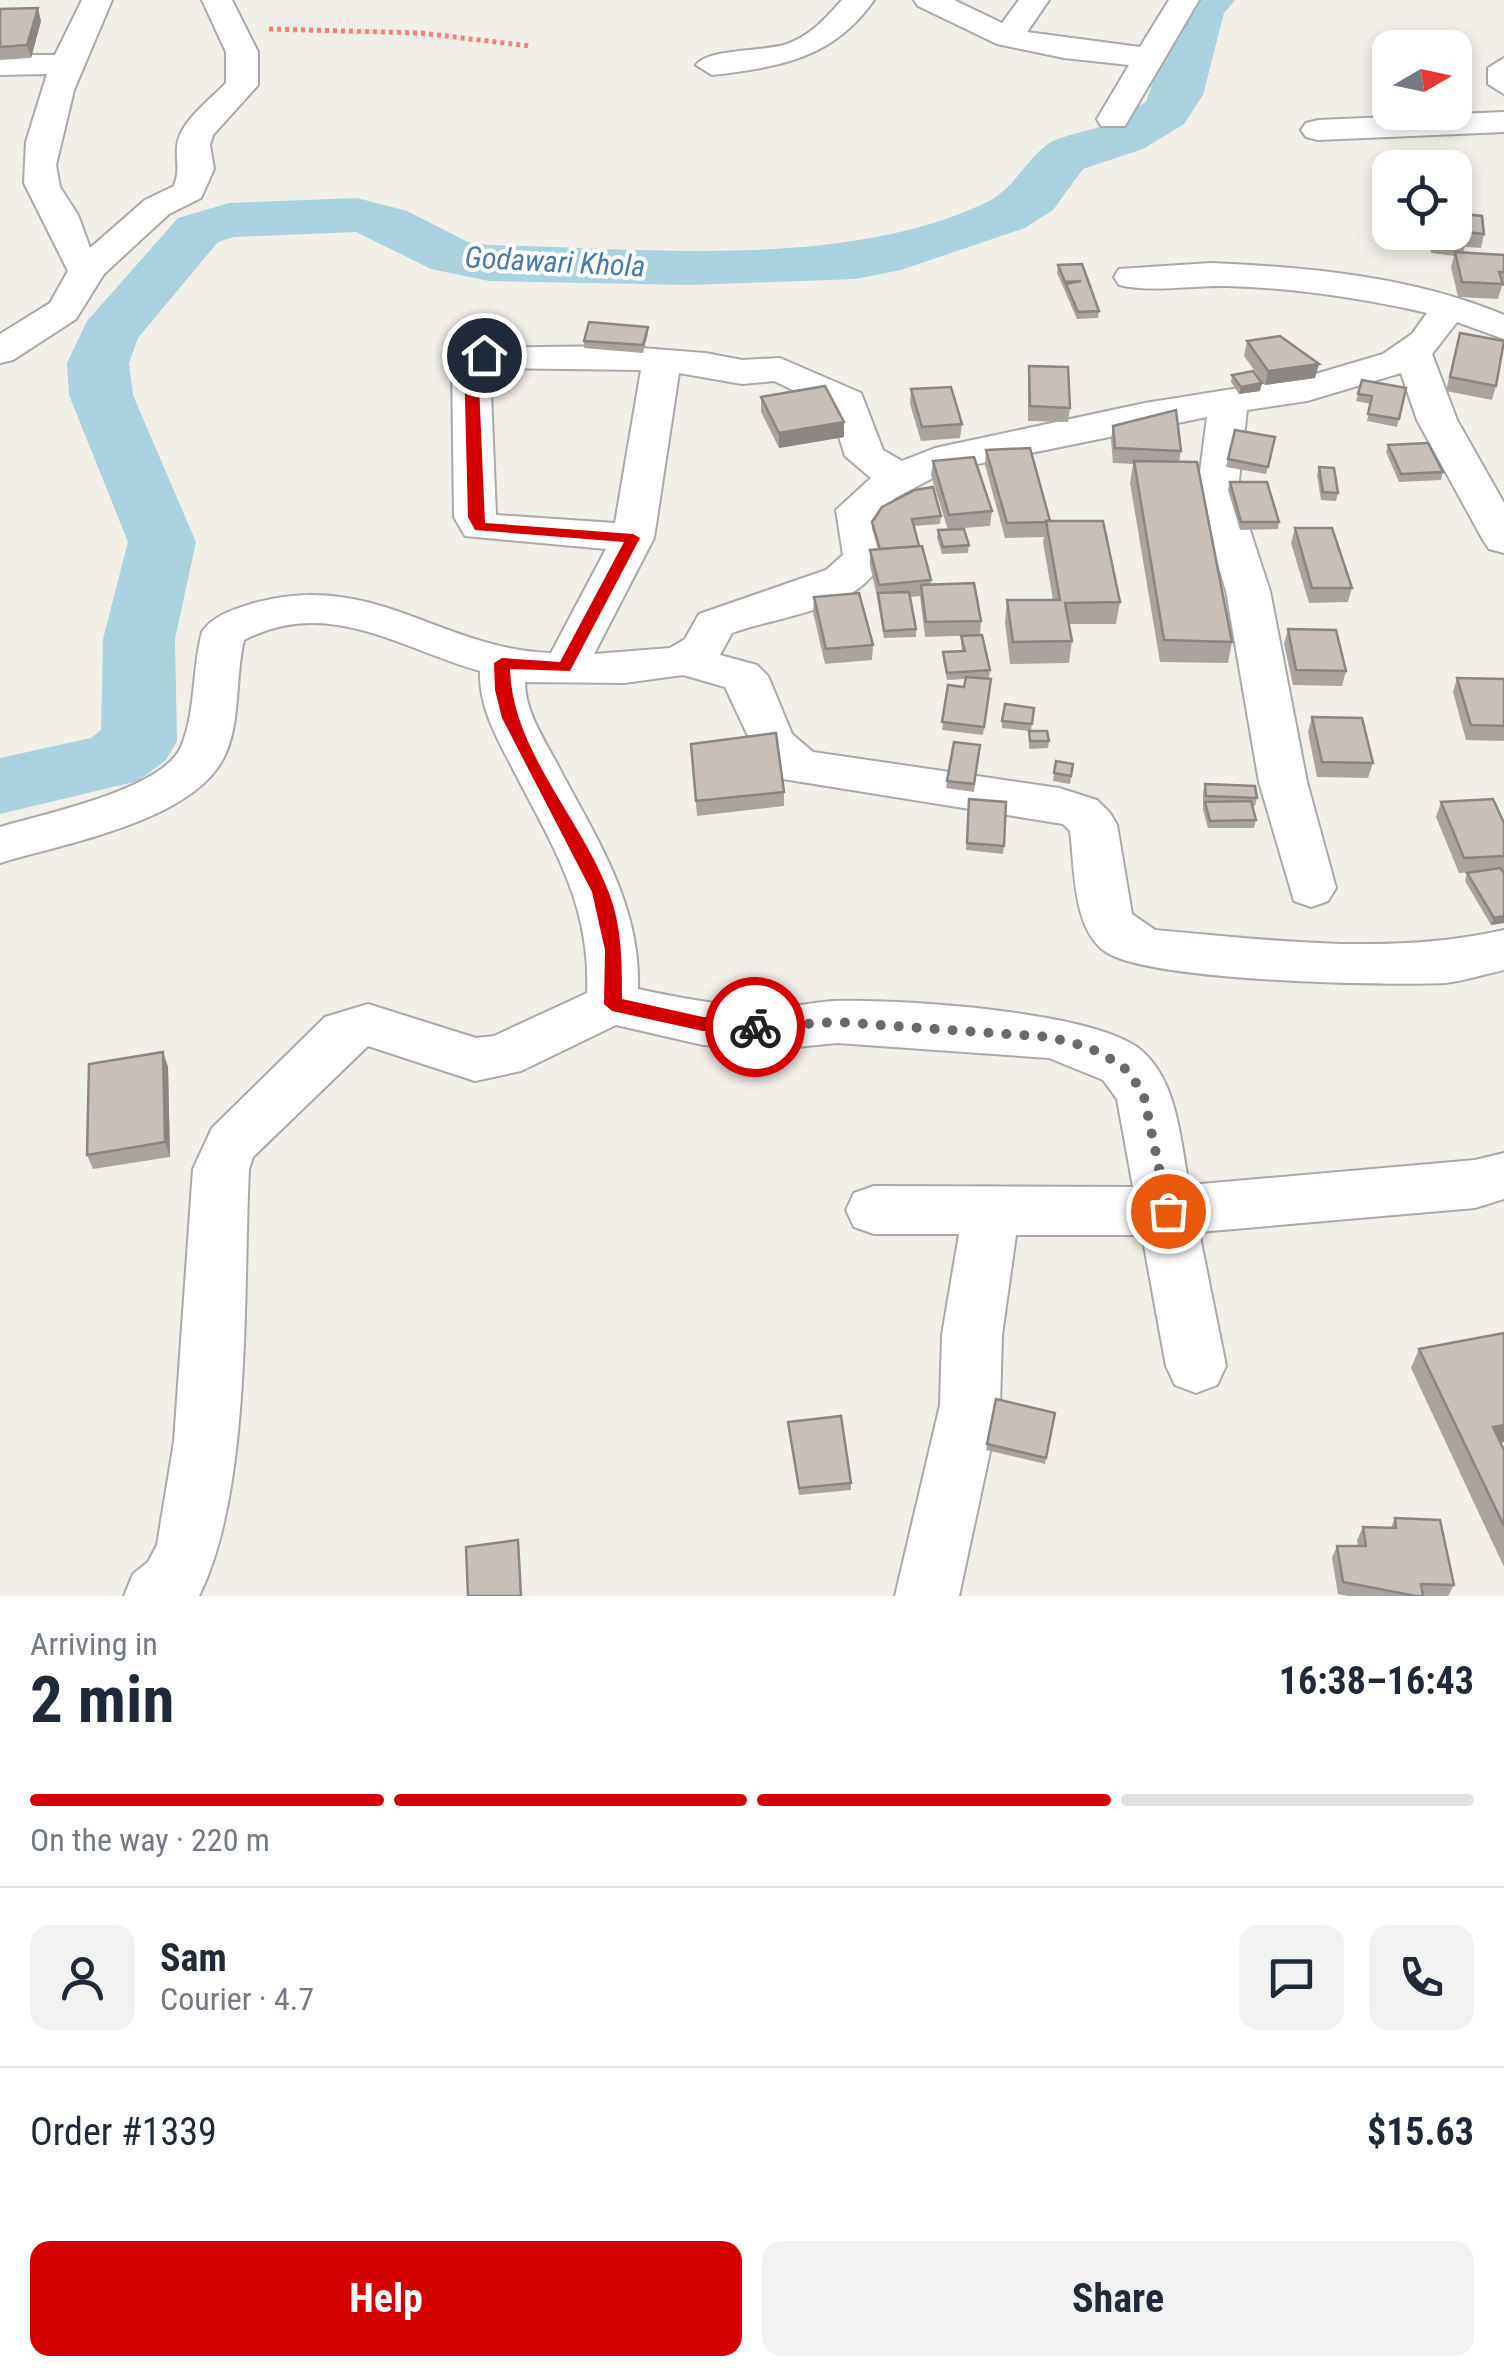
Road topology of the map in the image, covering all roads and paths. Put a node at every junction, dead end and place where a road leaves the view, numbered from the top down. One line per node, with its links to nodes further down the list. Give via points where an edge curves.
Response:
1 (97, 0): 10 (street)
2 (859, 0): 12 (street, via 810,45)
3 (930, 0): 7 (street)
4 (1034, 0): 7 (street)
5 (1184, 0): 9 (street)
6 (222, 13): 8 (path); 19 (street, via 242,52 242,85 198,132 189,190 157,207)
7 (1008, 37): 9 (street)
8 (530, 46)
9 (1151, 58): 15 (street)
10 (66, 64): 11 (street); 19 (street, via 40,182 63,218)
11 (0, 65)
12 (712, 65)
13 (1504, 68): 14 (street)
14 (1504, 84)
15 (1113, 118)
16 (1504, 122): 17 (street)
17 (1318, 130)
18 (1132, 277): 20 (street, via 1237,274)
19 (83, 284): 21 (street); 23 (street, via 56,319)
20 (1450, 306): 22 (street); 24 (street)
21 (0, 313)
22 (1504, 328)
23 (0, 352)
24 (1413, 354): 26 (street, via 1308,388); 29 (street, via 1437,420)
25 (661, 363): 27 (street, via 790,371 847,401 865,456); 28 (street); 28 (street, via 484,355 471,360 480,527)
26 (1228, 401): 27 (street, via 992,446 935,460); 34 (street, via 1222,499 1248,591)
27 (900, 478): 30 (street, via 857,510 864,554 835,588 714,624 703,649)
28 (633, 538): 32 (street)
29 (1504, 540)
30 (684, 660): 32 (street); 35 (street, via 741,676 752,687 772,742 800,767 1080,812 1099,840 1108,921 1123,938 1152,948 1252,958 1448,963)
31 (502, 663): 32 (street); 33 (street, via 335,608 250,617 224,632 214,662 210,728 200,759 183,778 111,810); 36 (street, via 510,718 600,892 614,950)
32 (565, 668)
33 (0, 845)
34 (1310, 888)
35 (1504, 950)
36 (612, 1004): 40 (street, via 703,1024 776,1028 837,1022 1049,1037 1088,1047 1122,1065 1143,1092); 42 (street, via 502,1056 475,1060 390,1029 368,1025 344,1032 231,1144 221,1169 205,1442 188,1550)
37 (1504, 1176): 40 (street, via 1476,1184)
38 (991, 1209): 39 (street); 40 (street); 43 (street, via 972,1335 970,1405)
39 (874, 1210)
40 (1168, 1211): 41 (street)
41 (1196, 1366)
42 (156, 1596)
43 (928, 1596)

